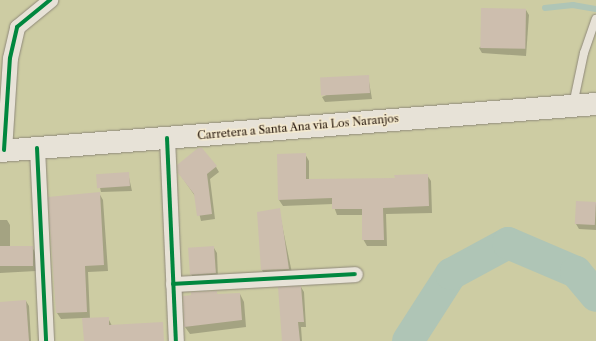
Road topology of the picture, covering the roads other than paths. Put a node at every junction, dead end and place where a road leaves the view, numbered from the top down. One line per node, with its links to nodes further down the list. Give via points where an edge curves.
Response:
1 (50, 0): 7 (street, via 17,28 10,58)
2 (596, 19): 4 (lane, via 584,53)
3 (596, 104): 4 (main road, Carretera a Santa Ana via Los Naranjos)
4 (573, 106): 5 (main road, Carretera a Santa Ana via Los Naranjos)
5 (167, 138): 6 (main road, Carretera a Santa Ana via Los Naranjos); 9 (street)
6 (37, 148): 7 (main road, Carretera a Santa Ana via Los Naranjos); 10 (street)
7 (2, 150)
8 (355, 274): 9 (street)
9 (173, 284): 11 (street)
10 (46, 341)
11 (176, 341)

